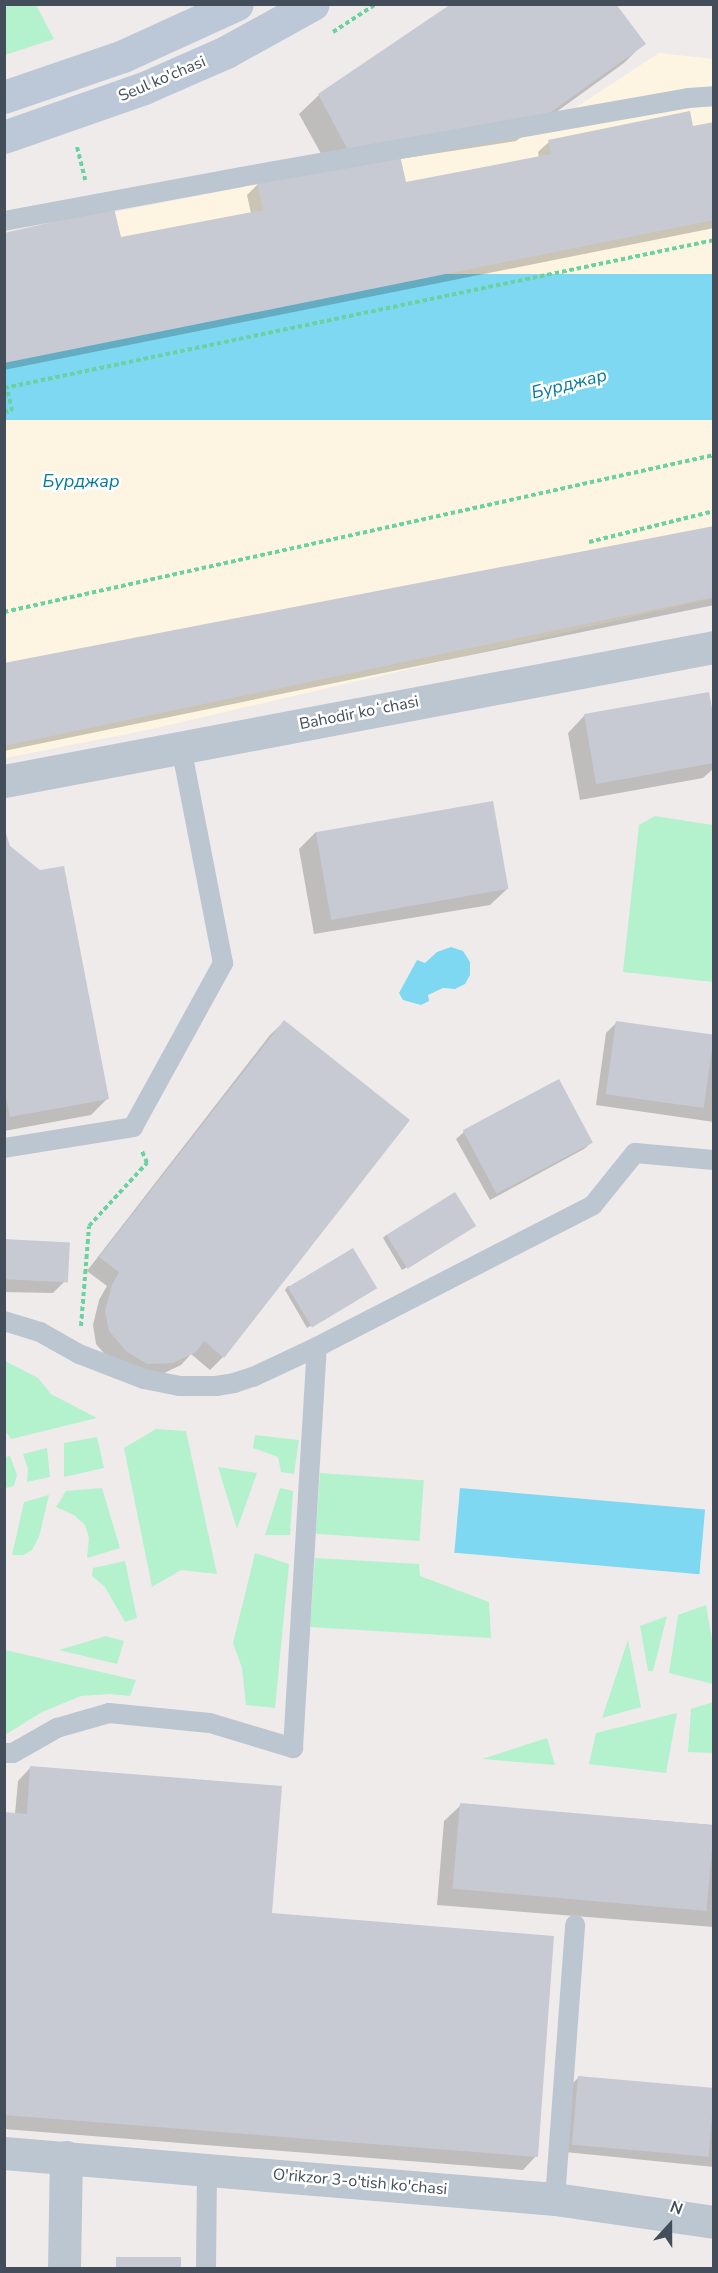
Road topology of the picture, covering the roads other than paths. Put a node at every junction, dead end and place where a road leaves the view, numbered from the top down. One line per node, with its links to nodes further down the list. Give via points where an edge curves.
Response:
1 (237, 4): 4 (main road, via 123,56)
2 (313, 4): 5 (main road, Seul ko'chasi, via 226,52 144,88)
3 (714, 96): 6 (lane)
4 (4, 97)
5 (4, 137)
6 (4, 221)
7 (714, 647): 8 (street, Bahodir koʻchasi)
8 (181, 747): 9 (street, Bahodir koʻchasi); 10 (lane, via 223,963 133,1127)
9 (4, 781)
10 (4, 1148)
11 (714, 1160): 13 (lane, via 635,1153 593,1205)
12 (4, 1321): 13 (lane, via 40,1332 79,1354 144,1379 197,1387 253,1377)
13 (317, 1347): 14 (lane, via 293,1748 210,1722 109,1713 57,1728 13,1753)
14 (4, 1753)
15 (574, 1925): 19 (lane)
16 (4, 2153): 17 (street, O'rikzor 3-o'tish ko'chasi)
17 (66, 2157): 18 (street, O'rikzor 3-o'tish ko'chasi); 21 (street)
18 (207, 2169): 19 (street, O'rikzor 3-o'tish ko'chasi); 22 (lane)
19 (555, 2199): 20 (street, O'rikzor 3-o'tish ko'chasi)
20 (714, 2222)
21 (63, 2268)
22 (206, 2268)

